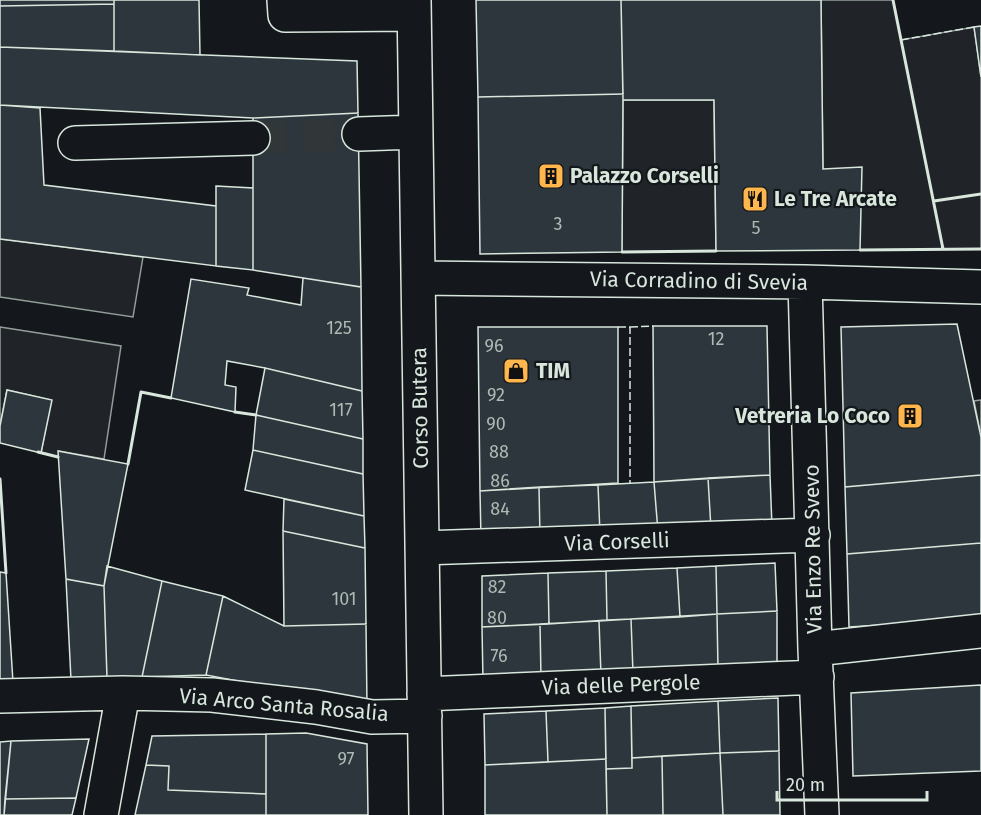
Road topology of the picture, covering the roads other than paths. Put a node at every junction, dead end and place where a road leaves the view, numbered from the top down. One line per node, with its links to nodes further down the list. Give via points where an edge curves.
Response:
1 (284, 0): 2 (street, via 285,15)
2 (414, 7): 3 (street, Corso Butera)
3 (416, 132): 4 (street); 7 (street, Corso Butera)
4 (359, 134)
5 (253, 138): 6 (street)
6 (75, 143)
7 (418, 278): 8 (street, Via Corradino di Svevia); 11 (street, Corso Butera)
8 (805, 282): 9 (street, Via Corradino di Svevia); 10 (street, Via Enzo Re Svevo)
9 (981, 287)
10 (813, 535): 11 (street, Via Corselli); 13 (street, Via Enzo Re Svevo)
11 (422, 548): 16 (street, Corso Butera)
12 (981, 631): 13 (street, Via delle Pergole)
13 (816, 663): 16 (street, Via delle Pergole); 19 (street, Via Enzo Re Svevo)
14 (123, 693): 15 (street, Via Arco Santa Rosalia); 16 (street, Via Arco Santa Rosalia, via 212,695 372,717); 17 (street)
15 (0, 696)
16 (424, 705): 18 (street, Corso Butera)
17 (101, 815)
18 (426, 815)
19 (822, 815)

